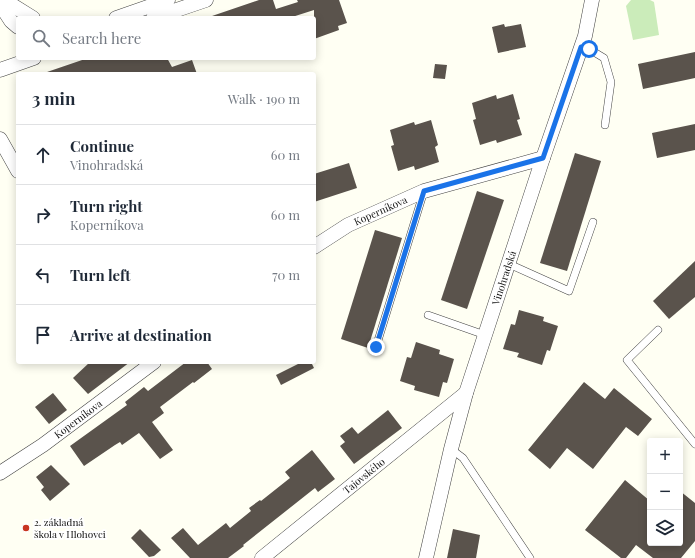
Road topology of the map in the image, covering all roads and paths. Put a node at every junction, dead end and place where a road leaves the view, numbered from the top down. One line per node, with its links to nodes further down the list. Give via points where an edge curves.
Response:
1 (4, 0): 6 (street)
2 (168, 0): 7 (street)
3 (206, 0): 8 (street)
4 (592, 0): 10 (street, Vinohradská)
5 (0, 4): 9 (street)
6 (30, 16)
7 (122, 16)
8 (159, 16)
9 (16, 25)
10 (581, 47): 13 (lane, via 604,58 611,82); 15 (street, Vinohradská)
11 (28, 60): 12 (street)
12 (0, 70)
13 (605, 125)
14 (0, 139): 16 (street)
15 (543, 158): 17 (street, Koperníkova); 20 (street, Vinohradská)
16 (16, 167)
17 (424, 191): 19 (street, Koperníkova, via 348,225); 24 (lane)
18 (593, 222): 20 (lane, via 569,291)
19 (317, 242)
20 (509, 264): 23 (street, Vinohradská)
21 (428, 315): 23 (lane)
22 (658, 330): 27 (lane, via 627,360)
23 (485, 335): 26 (street, Vinohradská)
24 (376, 347)
25 (151, 364): 29 (street, Koperníkova, via 43,445)
26 (466, 393): 28 (street, Vinohradská); 30 (street, Tajovského)
27 (695, 444)
28 (451, 449): 31 (street, Vinohradská); 32 (lane, via 463,458)
29 (0, 473)
30 (262, 558)
31 (426, 558)
32 (530, 558)

